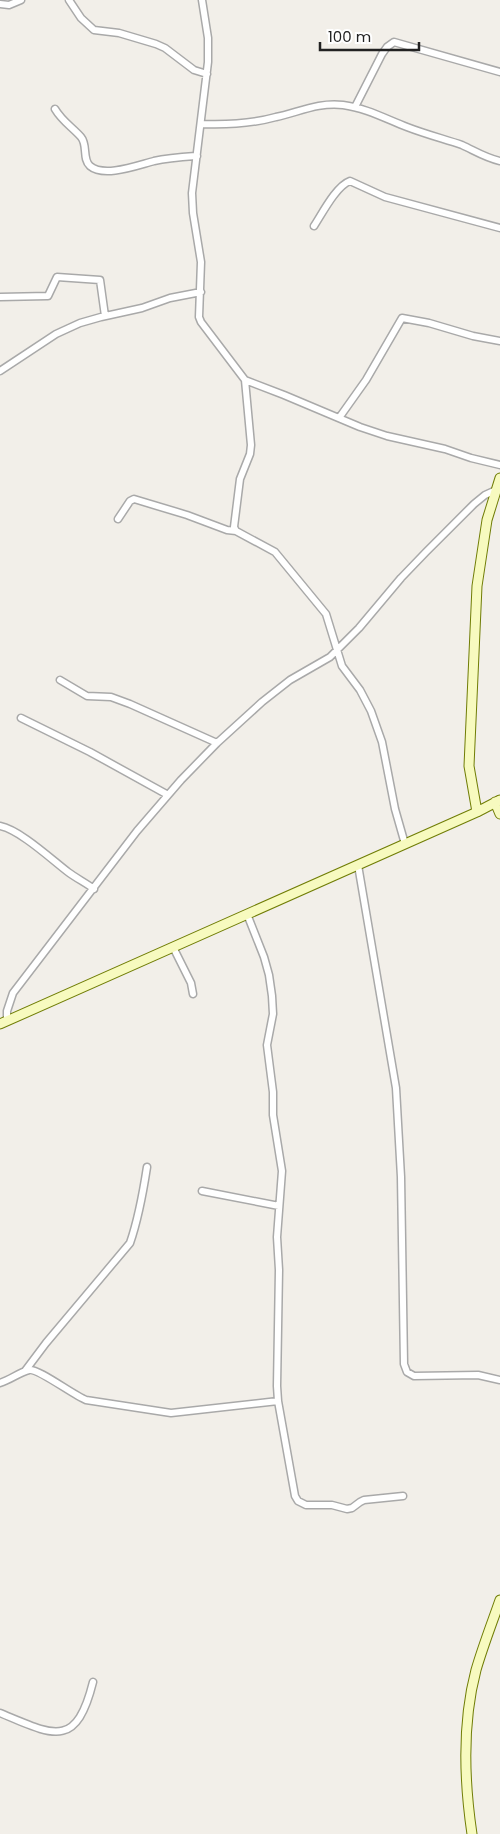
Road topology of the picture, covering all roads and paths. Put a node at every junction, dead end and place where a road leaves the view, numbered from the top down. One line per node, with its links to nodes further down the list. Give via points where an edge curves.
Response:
1 (21, 0): 4 (street, via 9,5)
2 (69, 0): 6 (street, via 94,30 119,33 156,44 194,70)
3 (202, 0): 6 (street, via 208,38)
4 (0, 4)
5 (500, 72): 7 (street, via 394,42 382,54)
6 (207, 74): 9 (street)
7 (355, 107): 9 (street, via 314,106 244,123); 11 (street)
8 (55, 109): 10 (street, via 82,138 87,162 97,170)
9 (201, 124): 10 (street)
10 (197, 156): 14 (street, via 192,193)
11 (500, 161)
12 (314, 226): 13 (street, via 332,197 350,181 385,197)
13 (500, 228)
14 (201, 292): 16 (street); 19 (street, via 198,310 201,322)
15 (0, 298): 16 (street, via 48,296 57,277 100,280)
16 (105, 316): 18 (street, via 56,334)
17 (500, 341): 20 (street, via 402,318 366,380)
18 (0, 371)
19 (244, 380): 20 (street); 25 (street, via 251,445 238,490 233,522)
20 (339, 418): 21 (street, via 387,436)
21 (500, 465)
22 (500, 478): 23 (main road)
23 (496, 490): 26 (street, via 474,504 426,552); 32 (main road, via 487,520 477,586 469,766)
24 (118, 519): 25 (street, via 134,499 227,530)
25 (236, 530): 26 (street, via 275,552 326,614)
26 (337, 651): 29 (street, via 269,696); 35 (street, via 342,666 360,690 374,718)
27 (60, 680): 29 (street, via 88,696 110,697 130,704)
28 (21, 718): 30 (street)
29 (217, 743): 30 (street)
30 (168, 796): 37 (street)
31 (498, 801): 32 (main road); 33 (main road)
32 (477, 812): 35 (main road)
33 (500, 814)
34 (0, 826): 37 (street, via 30,842)
35 (405, 844): 36 (main road)
36 (358, 864): 38 (main road); 46 (street, via 396,1088 402,1177 404,1364 407,1372 414,1376 478,1375)
37 (94, 889): 41 (street, via 13,993)
38 (247, 914): 39 (main road); 44 (street, via 270,975 273,1014 267,1045 282,1171)
39 (173, 947): 40 (street); 41 (main road)
40 (193, 994)
41 (4, 1022)
42 (147, 1166): 45 (street, via 143,1197 130,1242)
43 (202, 1191): 44 (street)
44 (279, 1206): 48 (street)
45 (24, 1373): 47 (street); 48 (street, via 29,1370 41,1373 86,1400 171,1412)
46 (500, 1380)
47 (0, 1383)
48 (278, 1401): 49 (street, via 298,1501 306,1505 332,1505 347,1509 364,1500)
49 (403, 1496)
50 (500, 1600): 53 (main road, via 476,1671 467,1718 466,1796)
51 (93, 1682): 52 (street, via 88,1703 77,1722 67,1730 54,1732 34,1727)
52 (0, 1713)
53 (472, 1834)

